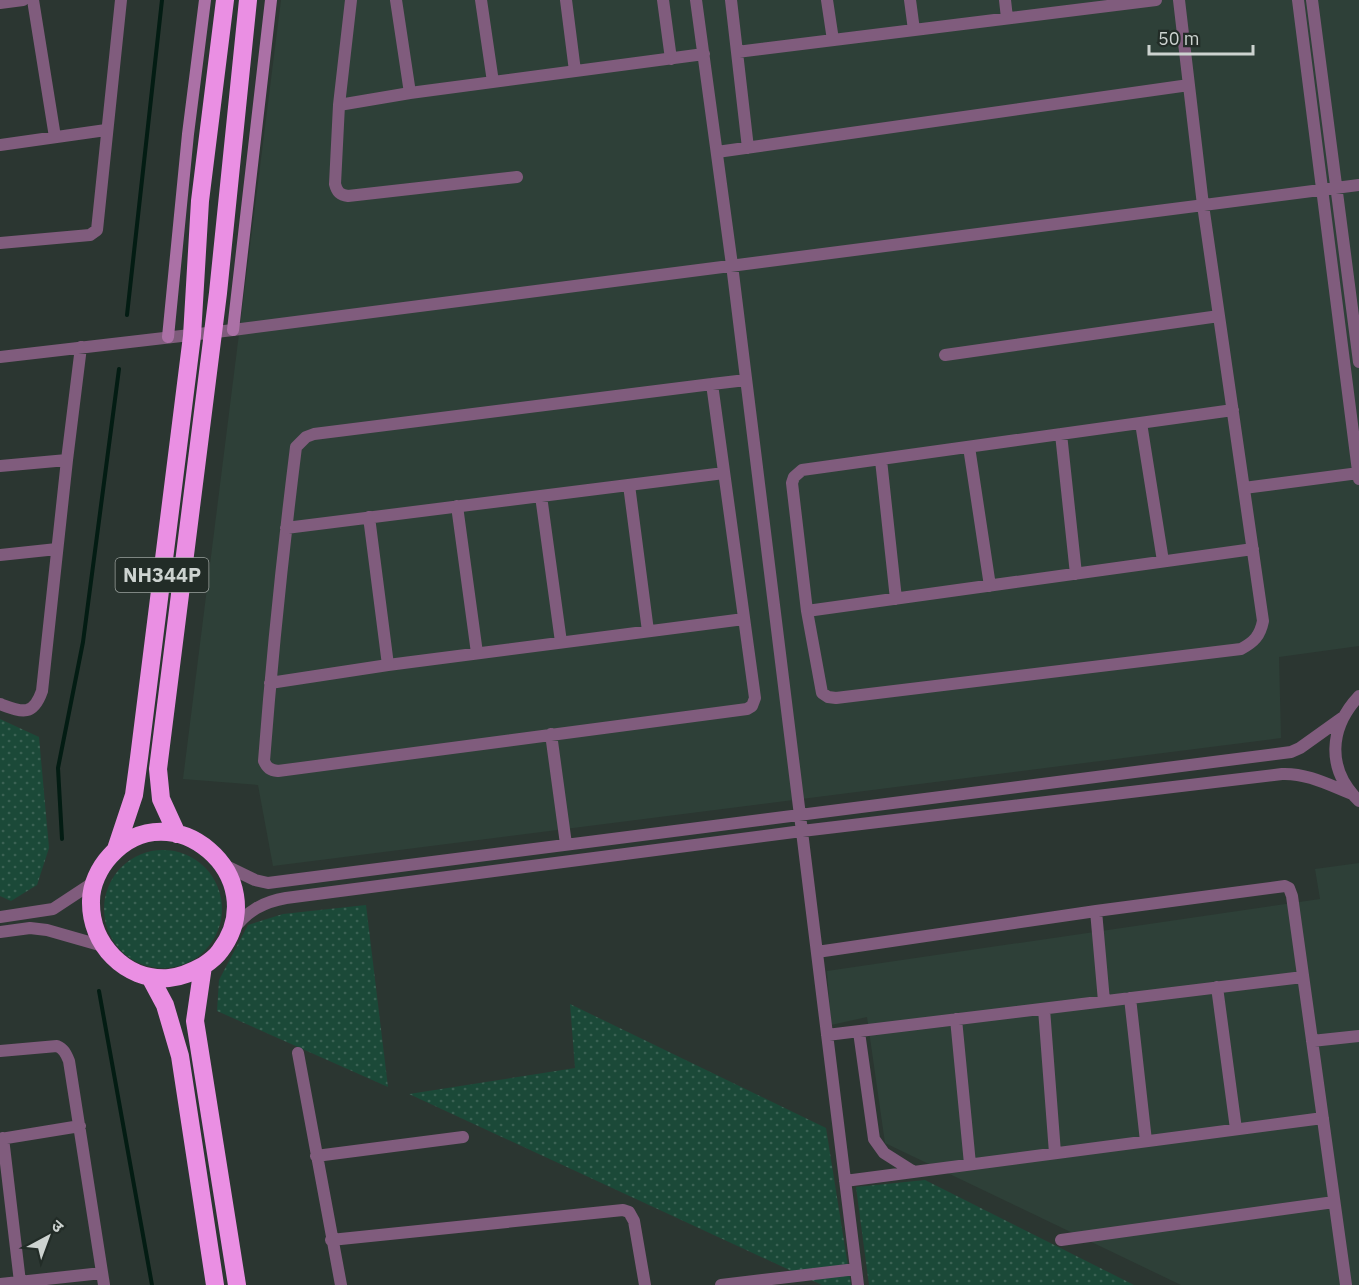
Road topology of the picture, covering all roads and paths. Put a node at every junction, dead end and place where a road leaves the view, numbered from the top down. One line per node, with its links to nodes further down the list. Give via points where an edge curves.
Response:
1 (22, 0): 22 (street)
2 (33, 0): 36 (street)
3 (121, 0): 35 (street)
4 (205, 0): 51 (street)
5 (225, 0): 50 (highway, NH344P, via 200,201)
6 (249, 0): 49 (highway, NH344P)
7 (271, 0): 48 (street)
8 (351, 0): 34 (street)
9 (396, 0): 33 (street)
10 (481, 0): 31 (street)
11 (566, 0): 30 (street)
12 (663, 0): 29 (street)
13 (696, 0): 28 (street)
14 (731, 0): 27 (street)
15 (827, 0): 26 (street)
16 (910, 0): 25 (street)
17 (1005, 0): 24 (street)
18 (1156, 0): 23 (street)
19 (1179, 0): 32 (street)
20 (1298, 0): 43 (street)
21 (1312, 0): 42 (street)
22 (0, 3)
23 (1093, 4): 24 (street)
24 (1007, 18): 25 (street)
25 (914, 30): 26 (street)
26 (833, 40): 27 (street)
27 (737, 52): 38 (street)
28 (704, 54): 29 (street); 39 (street)
29 (671, 58): 30 (street)
30 (575, 72): 31 (street)
31 (494, 82): 33 (street)
32 (1189, 85): 38 (street); 44 (street)
33 (410, 93): 34 (street)
34 (339, 105): 40 (street, via 335,184 341,195)
35 (106, 130): 36 (street); 45 (street, via 97,230 90,235)
36 (55, 137): 37 (street)
37 (0, 145)
38 (748, 148): 39 (street)
39 (717, 152): 46 (street)
40 (518, 177)
41 (1359, 185): 42 (street)
42 (1336, 188): 43 (street); 55 (street)
43 (1322, 190): 44 (street); 66 (street)
44 (1203, 205): 46 (street); 47 (street)
45 (0, 243)
46 (732, 265): 48 (street); 56 (street)
47 (1219, 316): 53 (street); 58 (street)
48 (233, 330): 49 (street)
49 (213, 333): 50 (street); 95 (highway, NH344P, via 158,769 161,799)
50 (192, 336): 51 (street); 97 (highway, NH344P, via 134,795)
51 (168, 337): 52 (street)
52 (81, 347): 54 (street); 62 (street)
53 (945, 355)
54 (0, 357)
55 (1359, 362)
56 (746, 380): 57 (street); 93 (street)
57 (712, 384): 65 (street); 73 (street, via 314,434 296,447)
58 (1233, 410): 59 (street); 69 (street)
59 (1141, 423): 60 (street); 77 (street)
60 (1061, 434): 61 (street); 78 (street)
61 (969, 447): 63 (street); 79 (street)
62 (67, 460): 64 (street); 74 (street)
63 (881, 460): 80 (street); 81 (street, via 802,470 794,477)
64 (0, 466)
65 (724, 472): 68 (street); 82 (street)
66 (1359, 473): 67 (street); 69 (street)
67 (1359, 479)
68 (629, 485): 70 (street); 83 (street)
69 (1244, 488): 75 (street)
70 (541, 496): 71 (street); 84 (street)
71 (457, 506): 72 (street); 85 (street)
72 (369, 517): 73 (street); 86 (street)
73 (286, 528): 87 (street)
74 (57, 549): 76 (street); 89 (street, via 40,697 29,710 19,711)
75 (1253, 549): 77 (street); 81 (street, via 1263,621 1260,633 1241,649 836,698 822,693)
76 (0, 555)
77 (1163, 561): 78 (street)
78 (1076, 574): 79 (street)
79 (990, 586): 80 (street)
80 (896, 599): 81 (street)
81 (807, 611)
82 (744, 619): 83 (street); 91 (street, via 755,698 747,709)
83 (648, 631): 84 (street)
84 (561, 642): 85 (street)
85 (477, 653): 86 (street)
86 (388, 665): 87 (street)
87 (270, 682): 91 (street, via 264,761 271,770)
88 (1359, 696): 90 (street)
89 (0, 704)
90 (1342, 718): 92 (street, via 1336,758 1341,777); 93 (street, via 1291,752)
91 (551, 734): 96 (street)
92 (1355, 797): 94 (street, via 1295,773)
93 (800, 814): 94 (street); 96 (street)
94 (802, 831): 103 (street, via 286,898 260,905 242,918); 105 (street)
95 (177, 834): 97 (highway, via 135,838); 98 (highway, via 212,850)
96 (566, 844): 98 (street, via 268,883)
97 (116, 849): 99 (highway)
98 (224, 865): 103 (highway, via 234,887 236,911)
99 (94, 882): 101 (street, via 53,909); 104 (highway, via 91,915)
100 (1096, 911): 105 (street); 108 (street, via 1285,886 1292,896); 111 (street)
101 (0, 917)
102 (0, 932): 104 (street, via 47,930)
103 (230, 935): 106 (highway, via 219,953)
104 (103, 945): 107 (highway, via 116,960)
105 (817, 952): 115 (street)
106 (203, 966): 107 (highway, via 187,975); 139 (highway, via 195,1021)
107 (150, 977): 138 (highway, via 165,1005 180,1056)
108 (1304, 977): 109 (street); 117 (street)
109 (1217, 987): 110 (street); 122 (street)
110 (1130, 998): 111 (street); 125 (street)
111 (1104, 1001): 112 (street)
112 (1044, 1009): 113 (street); 126 (street)
113 (956, 1020): 114 (street); 128 (street)
114 (859, 1032): 115 (street); 129 (street, via 874,1139 884,1153)
115 (827, 1035): 130 (street)
116 (1359, 1036): 117 (street)
117 (1312, 1041): 120 (street)
118 (0, 1051): 121 (street, via 62,1048 69,1061)
119 (298, 1053): 127 (street)
120 (1323, 1118): 122 (street); 131 (street)
121 (80, 1126): 124 (street); 135 (street)
122 (1236, 1129): 125 (street)
123 (463, 1137): 127 (street)
124 (2, 1138): 136 (street)
125 (1146, 1141): 126 (street)
126 (1055, 1153): 128 (street)
127 (316, 1156): 132 (street)
128 (970, 1164): 129 (street)
129 (914, 1172): 130 (street)
130 (845, 1181): 134 (street)
131 (1334, 1202): 133 (street); 144 (street)
132 (331, 1240): 140 (street); 141 (street, via 623,1209 634,1221)
133 (1062, 1240)
134 (856, 1269): 142 (street); 143 (street)
135 (103, 1279): 136 (street)
136 (20, 1282): 137 (street)
137 (0, 1284)
138 (214, 1285)
139 (237, 1285)
140 (341, 1285)
141 (645, 1285)
142 (721, 1285)
143 (858, 1285)
144 (1346, 1285)

